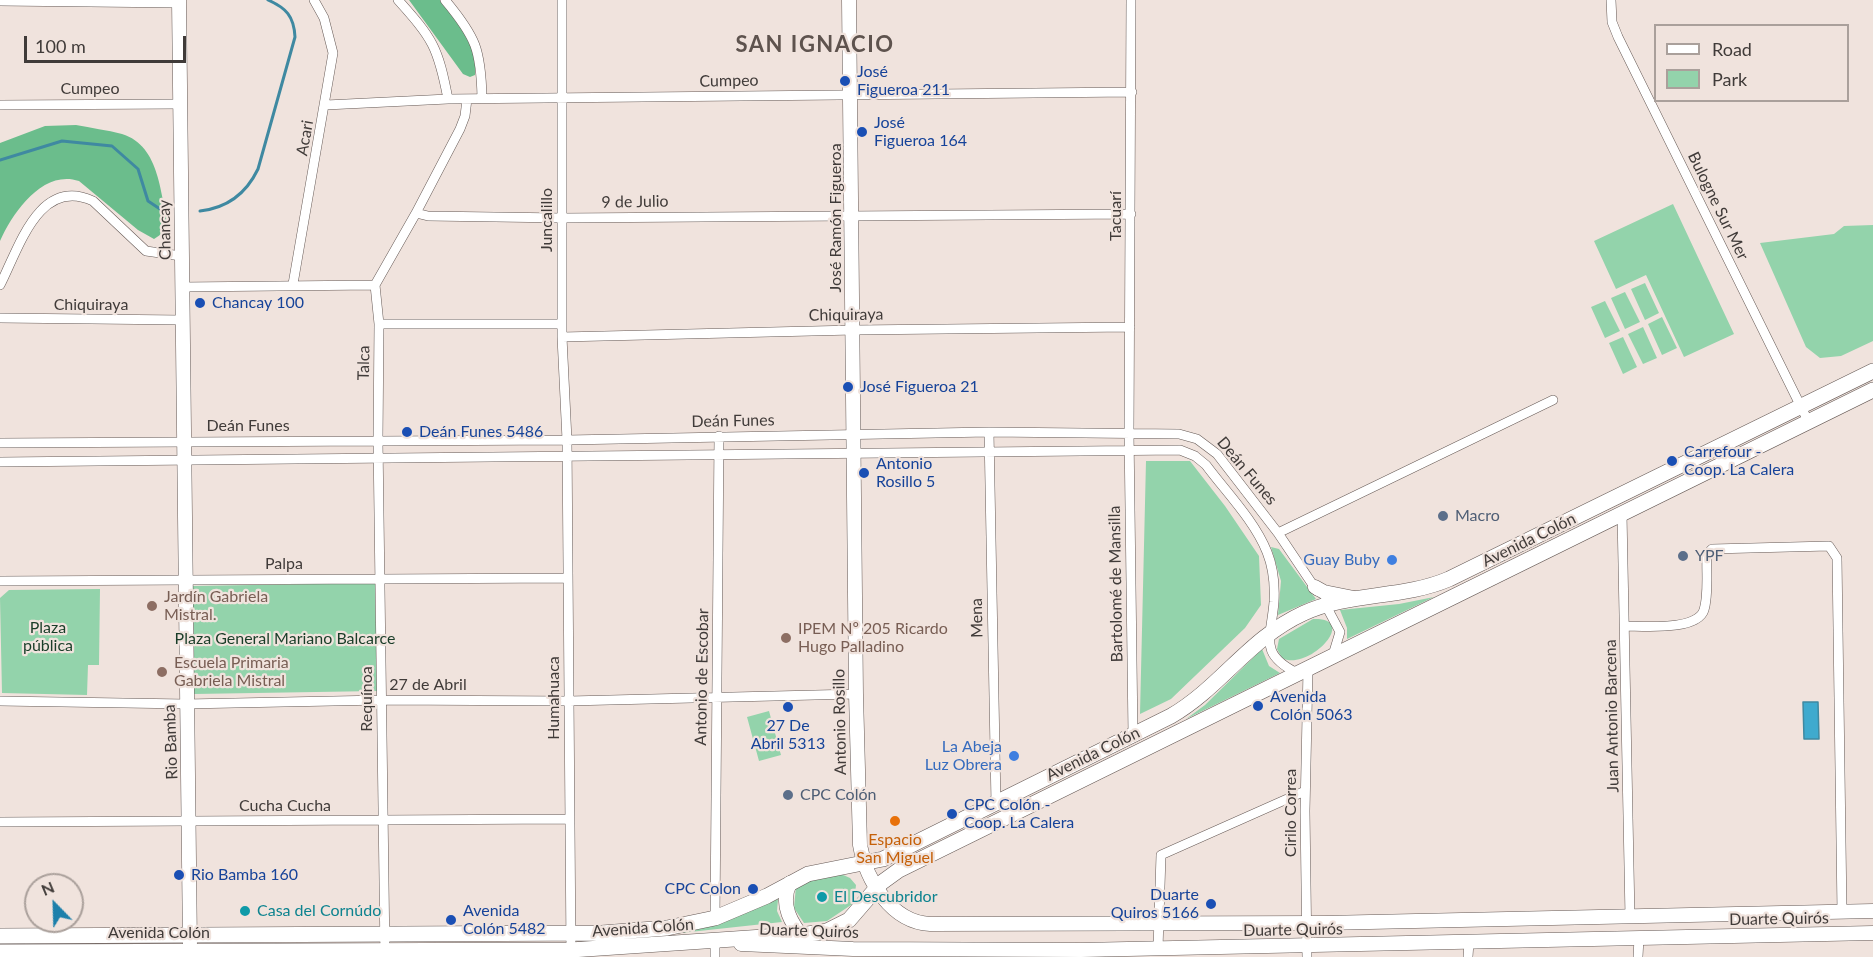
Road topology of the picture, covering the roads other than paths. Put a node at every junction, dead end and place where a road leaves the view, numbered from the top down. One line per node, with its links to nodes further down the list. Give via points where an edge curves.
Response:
1 (314, 0): 18 (street, Acari, via 330,35 333,53)
2 (398, 0): 14 (street, via 433,43)
3 (445, 0): 12 (street, via 476,43)
4 (562, 0): 13 (street, Juncalillo)
5 (849, 0): 11 (main road, José Ramón Figueroa)
6 (1131, 0): 10 (street, Tacuarí)
7 (1611, 0): 38 (street, Bulogne Sur Mer, via 1612,22 1618,37)
8 (0, 1): 9 (street)
9 (179, 1): 16 (main road, Chancay)
10 (1132, 92): 11 (street, Cumpeo); 20 (street, Tacuarí)
11 (852, 95): 13 (street, Cumpeo); 21 (main road, José Ramón Figueroa)
12 (482, 98): 13 (street, Cumpeo); 15 (street, Cumpeo)
13 (562, 98): 22 (street, Juncalillo)
14 (448, 99): 15 (street, Cumpeo); 18 (street, Cumpeo)
15 (467, 99): 19 (street, via 460,129)
16 (180, 104): 17 (street, Cumpeo); 23 (main road, Chancay)
17 (0, 105)
18 (326, 105): 24 (street, Acari)
19 (416, 213): 22 (street, 9 de Julio); 26 (street)
20 (1131, 214): 21 (street, 9 de Julio); 32 (street, Tacuarí)
21 (853, 215): 22 (street, 9 de Julio); 33 (main road, José Ramón Figueroa)
22 (562, 218): 31 (street, Juncalillo)
23 (182, 256): 25 (street, via 146,251 93,201 70,195 44,205 34,217); 27 (main road, Chancay)
24 (293, 284): 26 (street); 27 (street)
25 (0, 285)
26 (375, 285): 30 (street, Talca)
27 (182, 286): 29 (main road, Chancay)
28 (0, 318): 29 (street, Chiquiraya)
29 (182, 320): 45 (main road, Chancay)
30 (379, 324): 31 (street); 46 (street, Talca)
31 (562, 324): 34 (street, Juncalillo)
32 (1130, 327): 33 (street, Chiquiraya); 41 (street, Tacuarí)
33 (854, 330): 34 (street, Chiquiraya); 42 (main road, José Ramón Figueroa)
34 (562, 337): 44 (street, Juncalillo)
35 (1873, 371): 38 (main road, Avenida Colón)
36 (1873, 390): 39 (main road, Avenida Colón)
37 (1553, 400): 57 (street)
38 (1800, 407): 39 (street, Bulogne Sur Mer); 63 (main road, Avenida Colón, via 1449,579 1421,590)
39 (1809, 423): 56 (main road, Avenida Colón)
40 (989, 432): 41 (street, Deán Funes); 42 (street, Deán Funes); 49 (street, Mena)
41 (1129, 433): 48 (street, Bartolomé de Mansilla); 57 (street, Deán Funes, via 1190,436 1207,444)
42 (852, 435): 43 (street, Deán Funes); 50 (main road, Antonio Rosillo)
43 (720, 436): 44 (street, Deán Funes); 51 (street, Antonio de Escobar)
44 (567, 440): 46 (street, Deán Funes); 52 (street, Humahuaca)
45 (183, 441): 46 (street, Deán Funes); 47 (street, Deán Funes); 54 (main road, Chancay)
46 (378, 441): 53 (street, Requínoa)
47 (0, 442)
48 (1130, 450): 49 (street, Deán Funes); 66 (street, Deán Funes, via 1180,450 1206,465 1268,554 1274,591); 75 (street, Bartolomé de Mansilla)
49 (989, 452): 50 (street, Deán Funes); 77 (street, Mena)
50 (853, 453): 51 (street, Deán Funes); 69 (main road, Antonio Rosillo)
51 (719, 455): 52 (street, Deán Funes); 70 (street, Antonio de Escobar)
52 (567, 457): 53 (street, Deán Funes); 58 (street, Humahuaca)
53 (379, 459): 54 (street, Deán Funes); 59 (street, Requínoa)
54 (183, 460): 55 (street, Deán Funes); 61 (main road, Rio Bamba)
55 (0, 462)
56 (1622, 514): 65 (street, Juan Antonio Barcena); 67 (main road, Avenida Colón)
57 (1278, 532): 62 (street, Deán Funes)
58 (568, 578): 59 (street, Palpa); 73 (street, Humahuaca)
59 (381, 579): 61 (street, Palpa); 71 (street, Requínoa)
60 (0, 580): 61 (street, Palpa)
61 (185, 580): 74 (main road, Rio Bamba)
62 (1315, 587): 63 (main road); 64 (street, Deán Funes)
63 (1359, 598): 64 (main road, Avenida Colón)
64 (1326, 605): 66 (main road, Avenida Colón); 67 (street, Deán Funes, via 1341,632)
65 (1625, 626): 86 (street, via 1685,624 1697,618 1704,609 1707,554 1712,549 1829,546 1833,550 1837,558); 87 (street, Juan Antonio Barcena)
66 (1268, 633): 68 (street, Deán Funes, via 1272,654 1282,665); 75 (main road, Avenida Colón, via 1192,703)
67 (1332, 657): 68 (main road, Avenida Colón)
68 (1304, 671): 76 (street, Cirilo Correa); 84 (main road, Avenida Colón, via 899,870)
69 (856, 694): 70 (street, 27 de Abril); 82 (main road, Antonio Rosillo)
70 (717, 696): 73 (street, 27 de Abril); 88 (street, Antonio de Escobar)
71 (382, 700): 73 (street, 27 de Abril); 74 (street, 27 de Abril); 79 (street, Requínoa)
72 (0, 701): 74 (street, 27 de Abril)
73 (569, 701): 78 (street, Humahuaca)
74 (186, 704): 81 (main road, Rio Bamba)
75 (1133, 735): 77 (main road, Avenida Colón)
76 (1305, 791): 89 (street, via 1161,855); 90 (street, Cirilo Correa)
77 (996, 804): 82 (main road, Avenida Colón, via 883,859)
78 (570, 819): 79 (street, Cucha Cucha); 91 (street, Humahuaca)
79 (382, 820): 81 (street, Cucha Cucha); 95 (street, Requínoa)
80 (0, 822): 81 (street, Cucha Cucha)
81 (190, 822): 93 (main road, Rio Bamba)
82 (864, 864): 83 (main road, Avenida Colón, via 823,869); 84 (main road, Duarte Quirós)
83 (790, 883): 88 (main road, Avenida Colón); 94 (main road, via 786,909)
84 (877, 888): 89 (main road, Duarte Quirós, via 899,915 921,924); 94 (main road, Avenida Colón, via 842,925)
85 (1873, 911): 86 (main road, Duarte Quirós)
86 (1842, 912): 87 (main road, Duarte Quirós)
87 (1630, 917): 90 (main road, Duarte Quirós)
88 (715, 918): 91 (main road, Avenida Colón, via 667,928)
89 (1157, 923): 90 (main road, Duarte Quirós); 101 (street)
90 (1307, 924): 104 (street, Cirilo Correa)
91 (571, 933): 95 (main road, Avenida Colón); 105 (street, Humahuaca)
92 (1873, 933): 97 (main road, Duarte Quirós)
93 (190, 934): 95 (main road, Avenida Colón); 96 (main road, Avenida Colón); 109 (main road, Rio Bamba)
94 (800, 934): 99 (main road); 100 (main road, Avenida Colón); 102 (street)
95 (385, 935): 110 (street, Requínoa)
96 (0, 936)
97 (1639, 938): 98 (main road, Duarte Quirós); 114 (street)
98 (1469, 942): 104 (main road, Duarte Quirós); 113 (street)
99 (812, 947): 102 (main road, Duarte Quirós); 106 (main road, Duarte Quirós)
100 (715, 949): 102 (main road, Duarte Quirós); 105 (main road, Avenida Colón)
101 (1158, 949): 107 (main road, Duarte Quirós); 108 (main road, Duarte Quirós)
102 (779, 951)
103 (0, 952): 109 (main road, Avenida Colón)
104 (1306, 952): 108 (main road, Duarte Quirós)
105 (571, 953): 110 (main road, Avenida Colón)
106 (843, 953): 111 (main road, Duarte Quirós)
107 (1140, 953): 112 (main road, Duarte Quirós)
108 (1200, 953)
109 (190, 954): 110 (main road, Avenida Colón)
110 (385, 954)
111 (986, 954): 112 (main road, Duarte Quirós)
112 (1081, 954)
113 (1468, 957)
114 (1638, 957)

